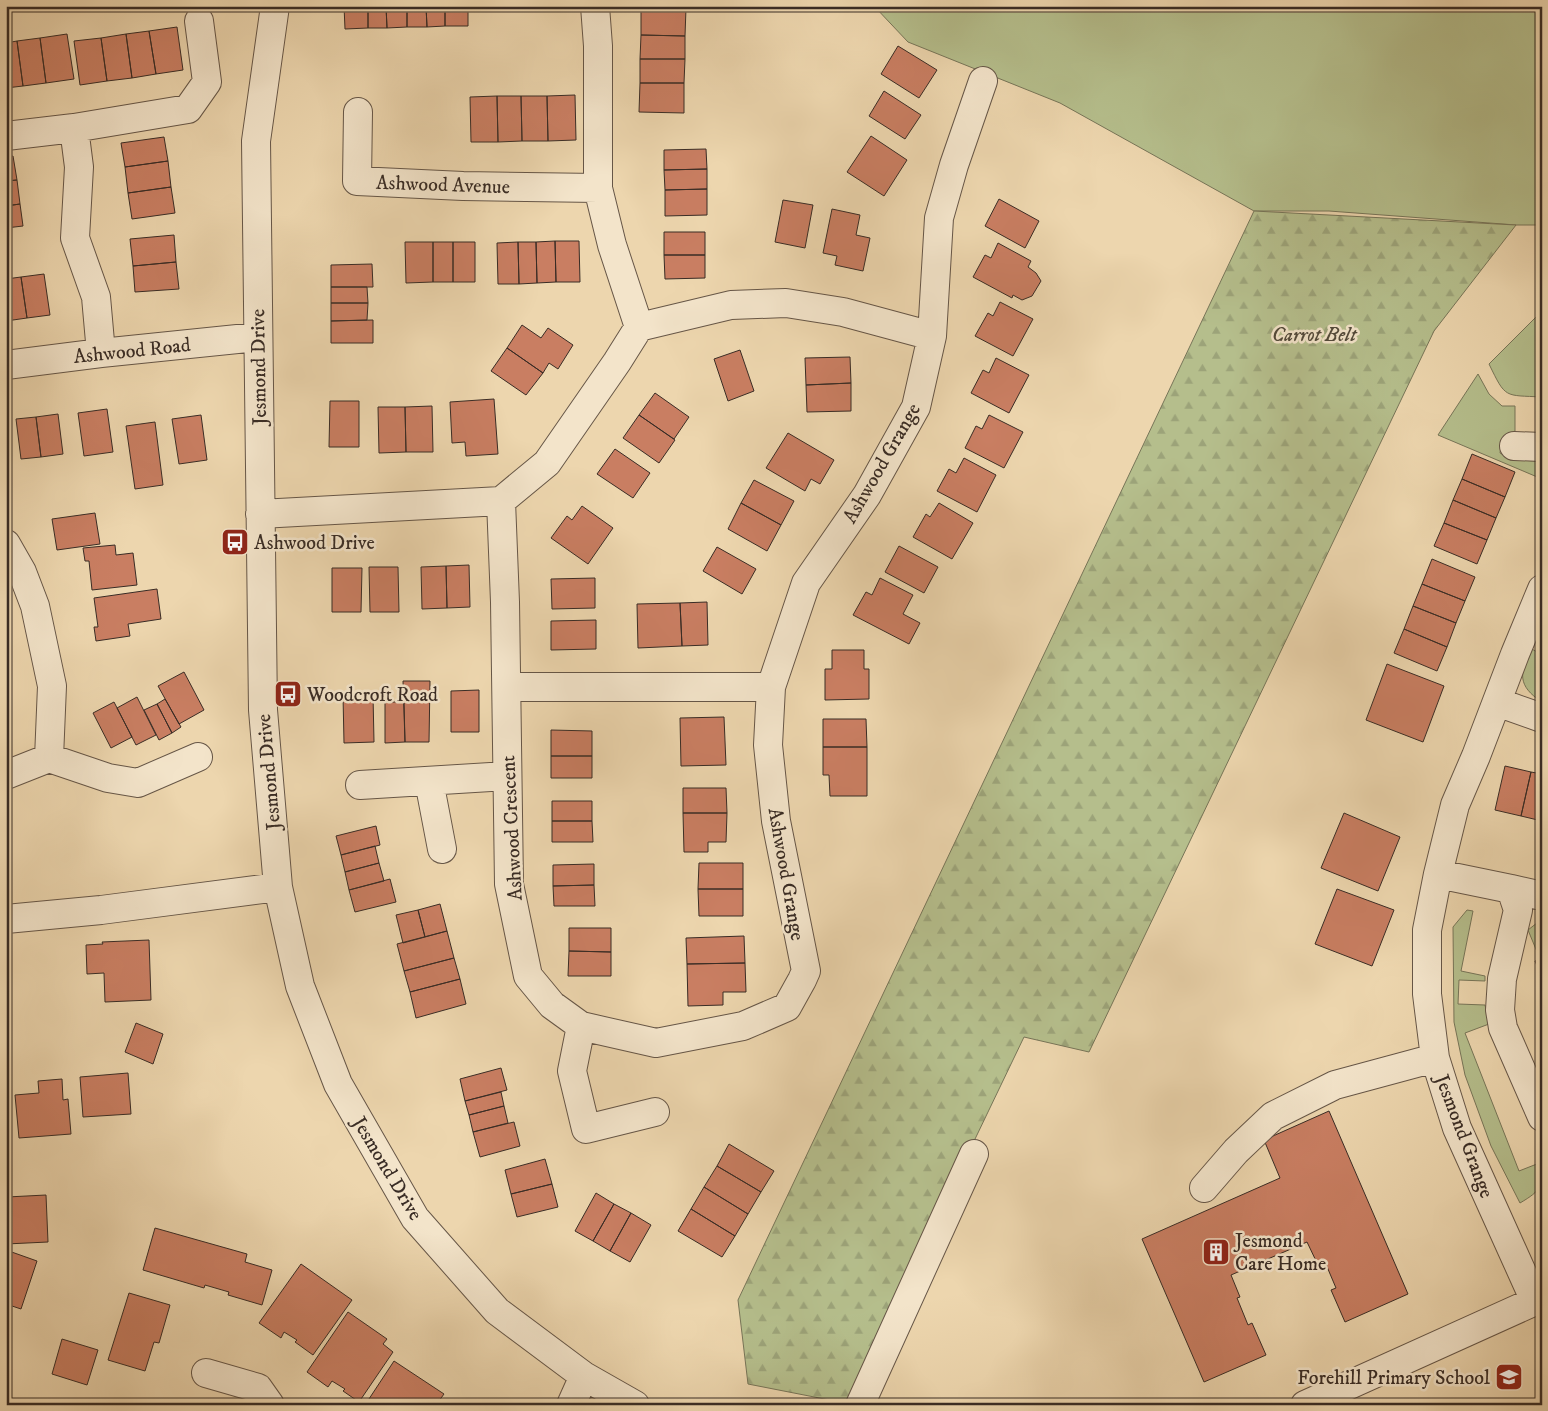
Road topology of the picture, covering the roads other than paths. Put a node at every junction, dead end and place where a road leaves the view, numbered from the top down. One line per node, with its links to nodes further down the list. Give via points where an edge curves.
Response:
1 (275, 6): 11 (street, Jesmond Drive, via 256,141)
2 (595, 6): 8 (street)
3 (199, 21): 6 (street, via 207,82 188,110)
4 (982, 81): 10 (street, Ashwood Grange, via 939,218)
5 (358, 112): 8 (street, Ashwood Avenue, via 358,181)
6 (74, 128): 7 (street); 12 (street, via 79,167 75,238 96,297)
7 (6, 136)
8 (598, 188): 9 (street, via 612,245)
9 (639, 327): 10 (street, via 731,305 786,303 843,312); 16 (street, via 547,463)
10 (932, 336): 21 (street, Ashwood Grange, via 916,407 867,495 806,583)
11 (258, 338): 12 (street, Ashwood Road); 17 (street, Jesmond Drive)
12 (101, 353): 13 (street, Ashwood Road)
13 (6, 365)
14 (1514, 446): 15 (street)
15 (1542, 447)
16 (501, 501): 17 (street); 20 (street, Ashwood Crescent)
17 (260, 514): 32 (street, Jesmond Drive, via 263,710)
18 (6, 544): 25 (street, via 22,572 35,606 52,686)
19 (1542, 589): 22 (street, Jesmond Grange)
20 (507, 687): 21 (street); 27 (street, Ashwood Crescent)
21 (771, 687): 37 (street, Ashwood Grange, via 768,745 776,821 806,970 787,1007)
22 (1497, 702): 23 (street); 31 (street, Jesmond Grange, via 1455,805)
23 (1542, 718)
24 (198, 757): 25 (street, via 138,784 108,778)
25 (49, 758): 26 (street)
26 (6, 775)
27 (507, 776): 28 (street); 36 (street, Ashwood Crescent, via 509,884 528,976 552,1006)
28 (429, 781): 29 (street); 30 (street)
29 (360, 785)
30 (442, 849)
31 (1438, 874): 33 (street); 38 (street, Jesmond Grange, via 1427,930 1427,994)
32 (278, 887): 35 (street); 45 (street, Jesmond Drive, via 300,986 338,1084 415,1218 497,1311)
33 (1510, 889): 34 (street); 40 (street, via 1518,910 1502,979 1500,1010 1503,1028)
34 (1542, 896)
35 (6, 920)
36 (581, 1026): 37 (street, Ashwood Crescent, via 656,1042); 39 (street, via 572,1071 586,1129)
37 (742, 1026)
38 (1435, 1058): 42 (street, via 1335,1085 1272,1116 1244,1158); 43 (street, Jesmond Grange, via 1457,1128)
39 (655, 1112)
40 (1542, 1117)
41 (974, 1154): 49 (street)
42 (1204, 1188)
43 (1538, 1300): 50 (street)
44 (206, 1373): 46 (street, via 258,1388)
45 (584, 1376): 47 (street); 48 (street, Jesmond Drive)
46 (270, 1405)
47 (571, 1405)
48 (635, 1405)
49 (860, 1405)
50 (1305, 1405)

